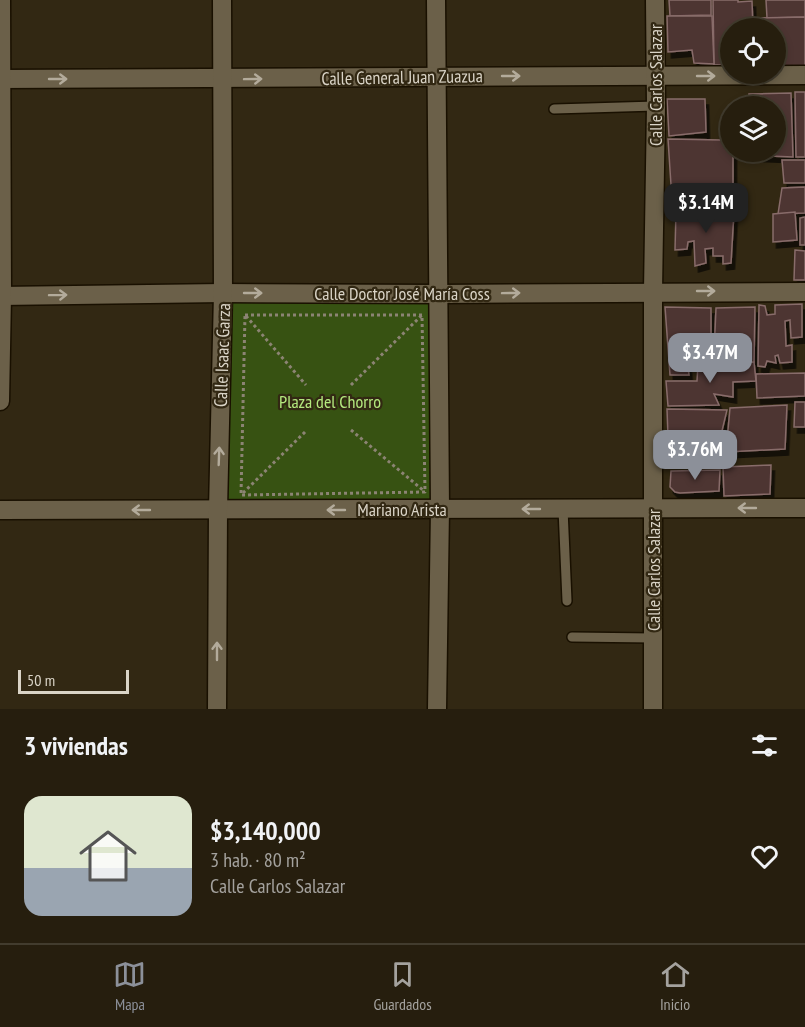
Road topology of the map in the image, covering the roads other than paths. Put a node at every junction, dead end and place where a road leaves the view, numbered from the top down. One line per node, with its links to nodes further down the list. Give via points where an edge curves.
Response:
1 (1, 0): 8 (street)
2 (222, 0): 9 (street, Calle Isaac Garza)
3 (436, 0): 6 (street)
4 (655, 0): 7 (street, Calle Carlos Salazar)
5 (805, 75): 7 (street, Calle General Juan Zuazua, one-way to 5)
6 (437, 76): 7 (street, Calle General Juan Zuazua, one-way to 7); 9 (street, Calle General Juan Zuazua, one-way to 6); 15 (street)
7 (656, 76): 10 (street, Calle Carlos Salazar)
8 (0, 79): 9 (street, Calle General Juan Zuazua, one-way to 9); 16 (street)
9 (222, 79): 14 (street, Calle Isaac Garza)
10 (656, 106): 11 (lane); 12 (street, Calle Carlos Salazar)
11 (554, 109)
12 (652, 291): 13 (street, Calle Doctor José María Coss, one-way to 13); 15 (street, Calle Doctor José María Coss, one-way to 12); 21 (street, Calle Carlos Salazar)
13 (805, 292)
14 (223, 293): 15 (street, Calle Doctor José María Coss, one-way to 15); 16 (street, Calle Doctor José María Coss, one-way to 14); 23 (street, Calle Isaac Garza, one-way to 14)
15 (439, 294): 19 (street)
16 (1, 296): 17 (street)
17 (0, 401)
18 (805, 508): 21 (street, Mariano Arista, one-way to 21)
19 (440, 509): 20 (street, Mariano Arista, one-way to 19); 23 (street, Mariano Arista, one-way to 23); 28 (street)
20 (563, 509): 21 (street, Mariano Arista); 24 (lane)
21 (652, 509): 26 (street, Calle Carlos Salazar)
22 (0, 510): 23 (street, Mariano Arista, one-way to 22)
23 (218, 510): 27 (street, Calle Isaac Garza, one-way to 23)
24 (567, 601)
25 (572, 637): 26 (lane)
26 (653, 638): 29 (street, Calle Carlos Salazar)
27 (217, 709)
28 (437, 709)
29 (653, 709)

